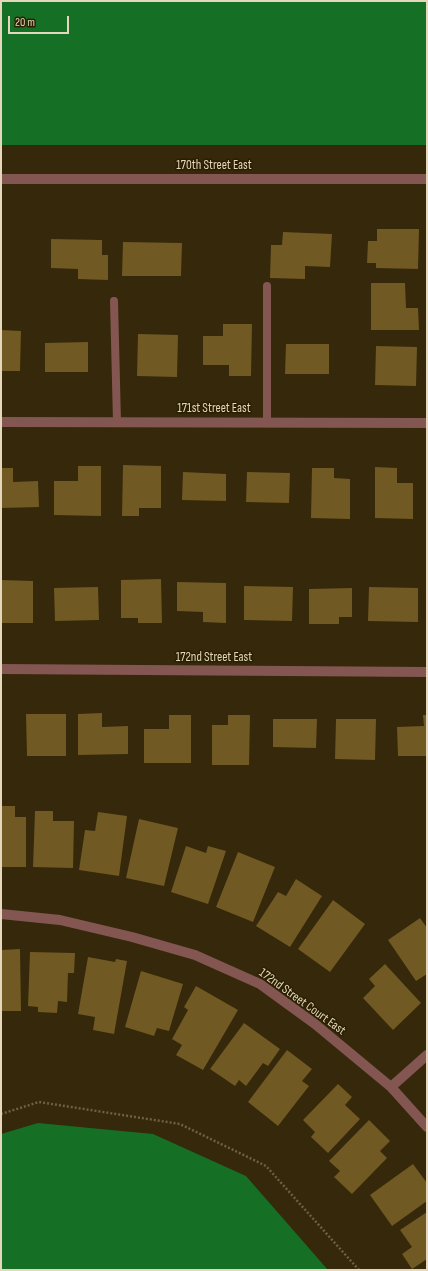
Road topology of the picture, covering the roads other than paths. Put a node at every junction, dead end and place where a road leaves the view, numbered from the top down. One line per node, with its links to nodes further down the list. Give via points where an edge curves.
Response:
1 (1, 179): 2 (street, 170th Street East)
2 (427, 179)
3 (267, 286): 7 (lane)
4 (114, 301): 6 (lane)
5 (1, 422): 6 (street, 171st Street East)
6 (117, 422): 7 (street, 171st Street East)
7 (267, 423): 8 (street, 171st Street East)
8 (427, 423)
9 (1, 669): 10 (street, 172nd Street East)
10 (427, 672)
11 (1, 914): 13 (street, 172nd Street Court East, via 60,920 195,955 260,984 315,1024)
12 (427, 1055): 13 (street)
13 (391, 1087): 14 (street, 172nd Street Court East)
14 (427, 1126)

